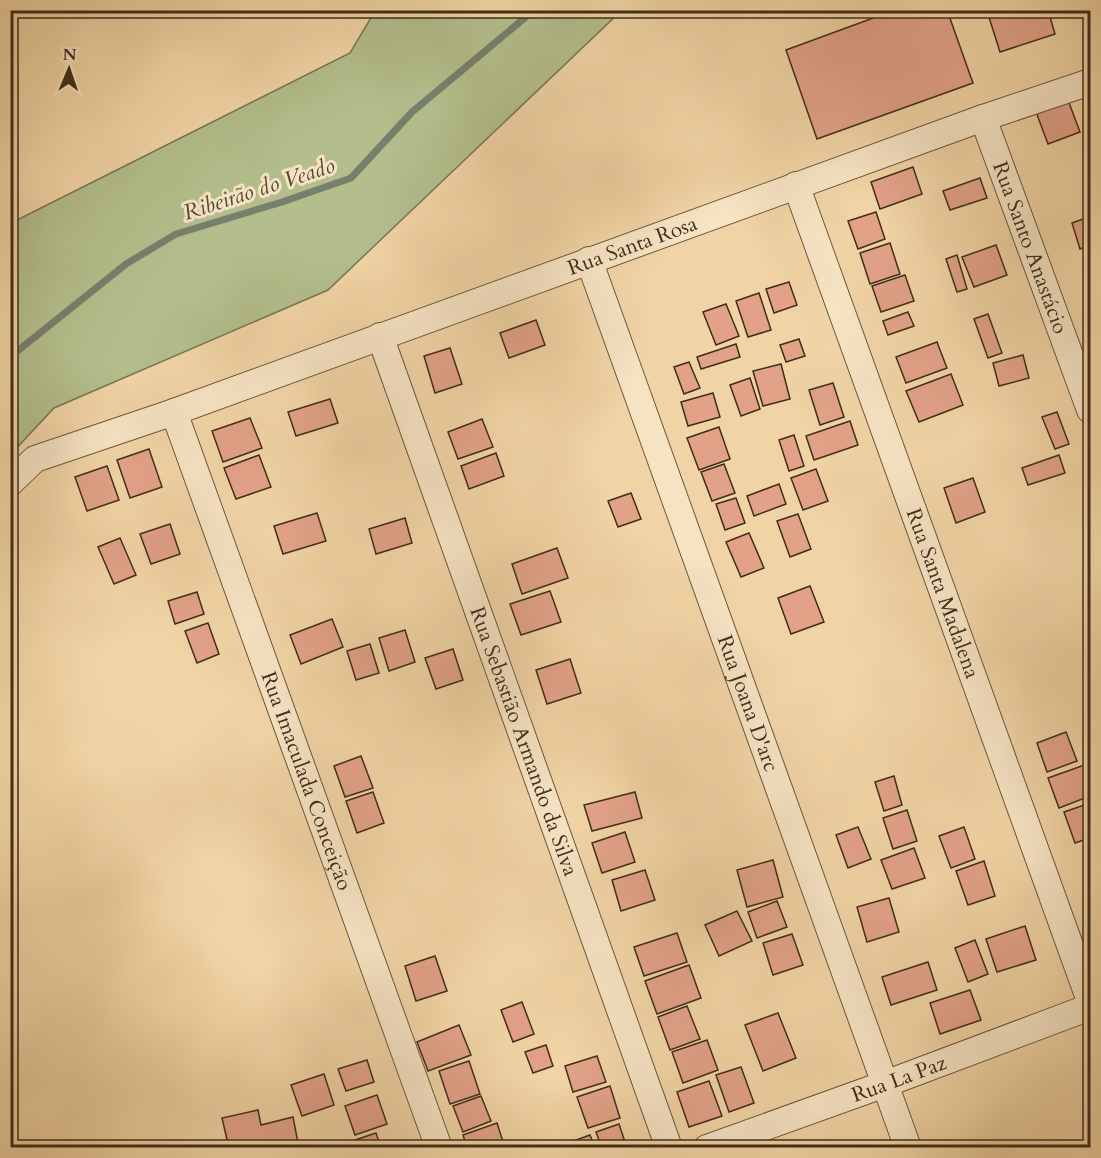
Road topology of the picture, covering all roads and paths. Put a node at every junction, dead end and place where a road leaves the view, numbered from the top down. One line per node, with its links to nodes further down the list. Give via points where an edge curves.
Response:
1 (1090, 82): 2 (street, Rua Santa Rosa)
2 (983, 118): 3 (street, Rua Santa Rosa); 6 (street, Rua Santo Anastácio)
3 (796, 185): 4 (street, Rua Santa Rosa); 9 (street, Rua Santa Madalena)
4 (589, 260): 5 (street, Rua Santa Rosa); 11 (street, Rua Joana D'arc)
5 (380, 336): 7 (street, Rua Santa Rosa); 13 (street, Rua Sebastião Armando da Silva)
6 (1090, 410)
7 (174, 412): 8 (street, Rua Santa Rosa, via 36,459); 12 (street, Rua Imaculada Conceição)
8 (10, 483)
9 (1090, 1001)
10 (1090, 1007): 11 (street, Rua La Paz)
11 (885, 1084): 14 (street, Rua La Paz); 15 (street, Rua Joana D'arc)
12 (439, 1148)
13 (669, 1148)
14 (708, 1148)
15 (908, 1148)

